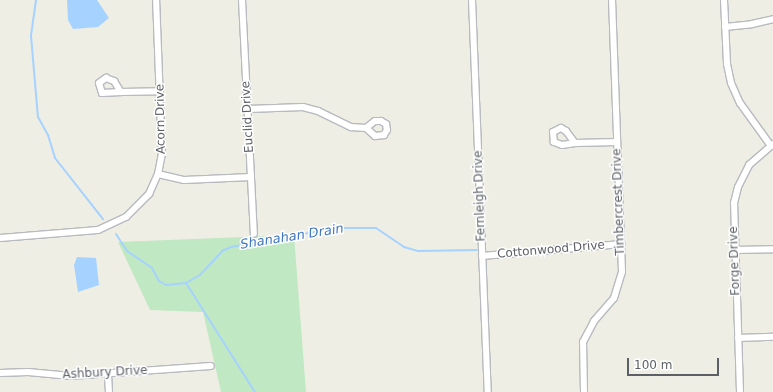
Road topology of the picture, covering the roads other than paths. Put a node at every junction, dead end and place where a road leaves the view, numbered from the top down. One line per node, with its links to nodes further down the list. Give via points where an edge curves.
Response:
1 (156, 0): 8 (street, Acorn Drive)
2 (242, 0): 10 (street, Euclid Drive)
3 (472, 0): 22 (street, Fernleigh Drive)
4 (612, 0): 12 (street, Timbercrest Drive)
5 (724, 0): 7 (street)
6 (773, 19): 7 (street)
7 (725, 27): 14 (street, via 731,83 740,103)
8 (160, 90): 9 (street); 15 (street, Acorn Drive, via 162,154)
9 (121, 92)
10 (248, 109): 11 (street, via 303,107 351,126); 16 (street, Euclid Drive)
11 (366, 128)
12 (617, 142): 13 (street); 19 (street, Timbercrest Drive)
13 (575, 143)
14 (772, 145): 21 (street, Forge Drive, via 750,166 738,187 733,211)
15 (158, 174): 16 (street, via 184,180); 18 (street, Acorn Drive, via 141,204 126,217 106,228 79,233)
16 (251, 177): 17 (street, Euclid Drive)
17 (254, 234)
18 (0, 238)
19 (620, 244): 22 (street, Cottonwood Drive); 30 (street, Timbercrest Drive, via 622,272 618,291 594,321 583,342)
20 (773, 249): 21 (street)
21 (734, 250): 24 (street, Forge Drive)
22 (482, 256): 29 (street, Fernleigh Drive)
23 (773, 337): 24 (street)
24 (738, 338): 31 (street, Forge Drive)
25 (211, 366): 27 (street, Ashbury Drive)
26 (0, 373): 27 (street, Ashbury Drive, via 28,372 71,376)
27 (108, 374): 28 (street)
28 (109, 392)
29 (488, 392)
30 (584, 392)
31 (740, 392)

